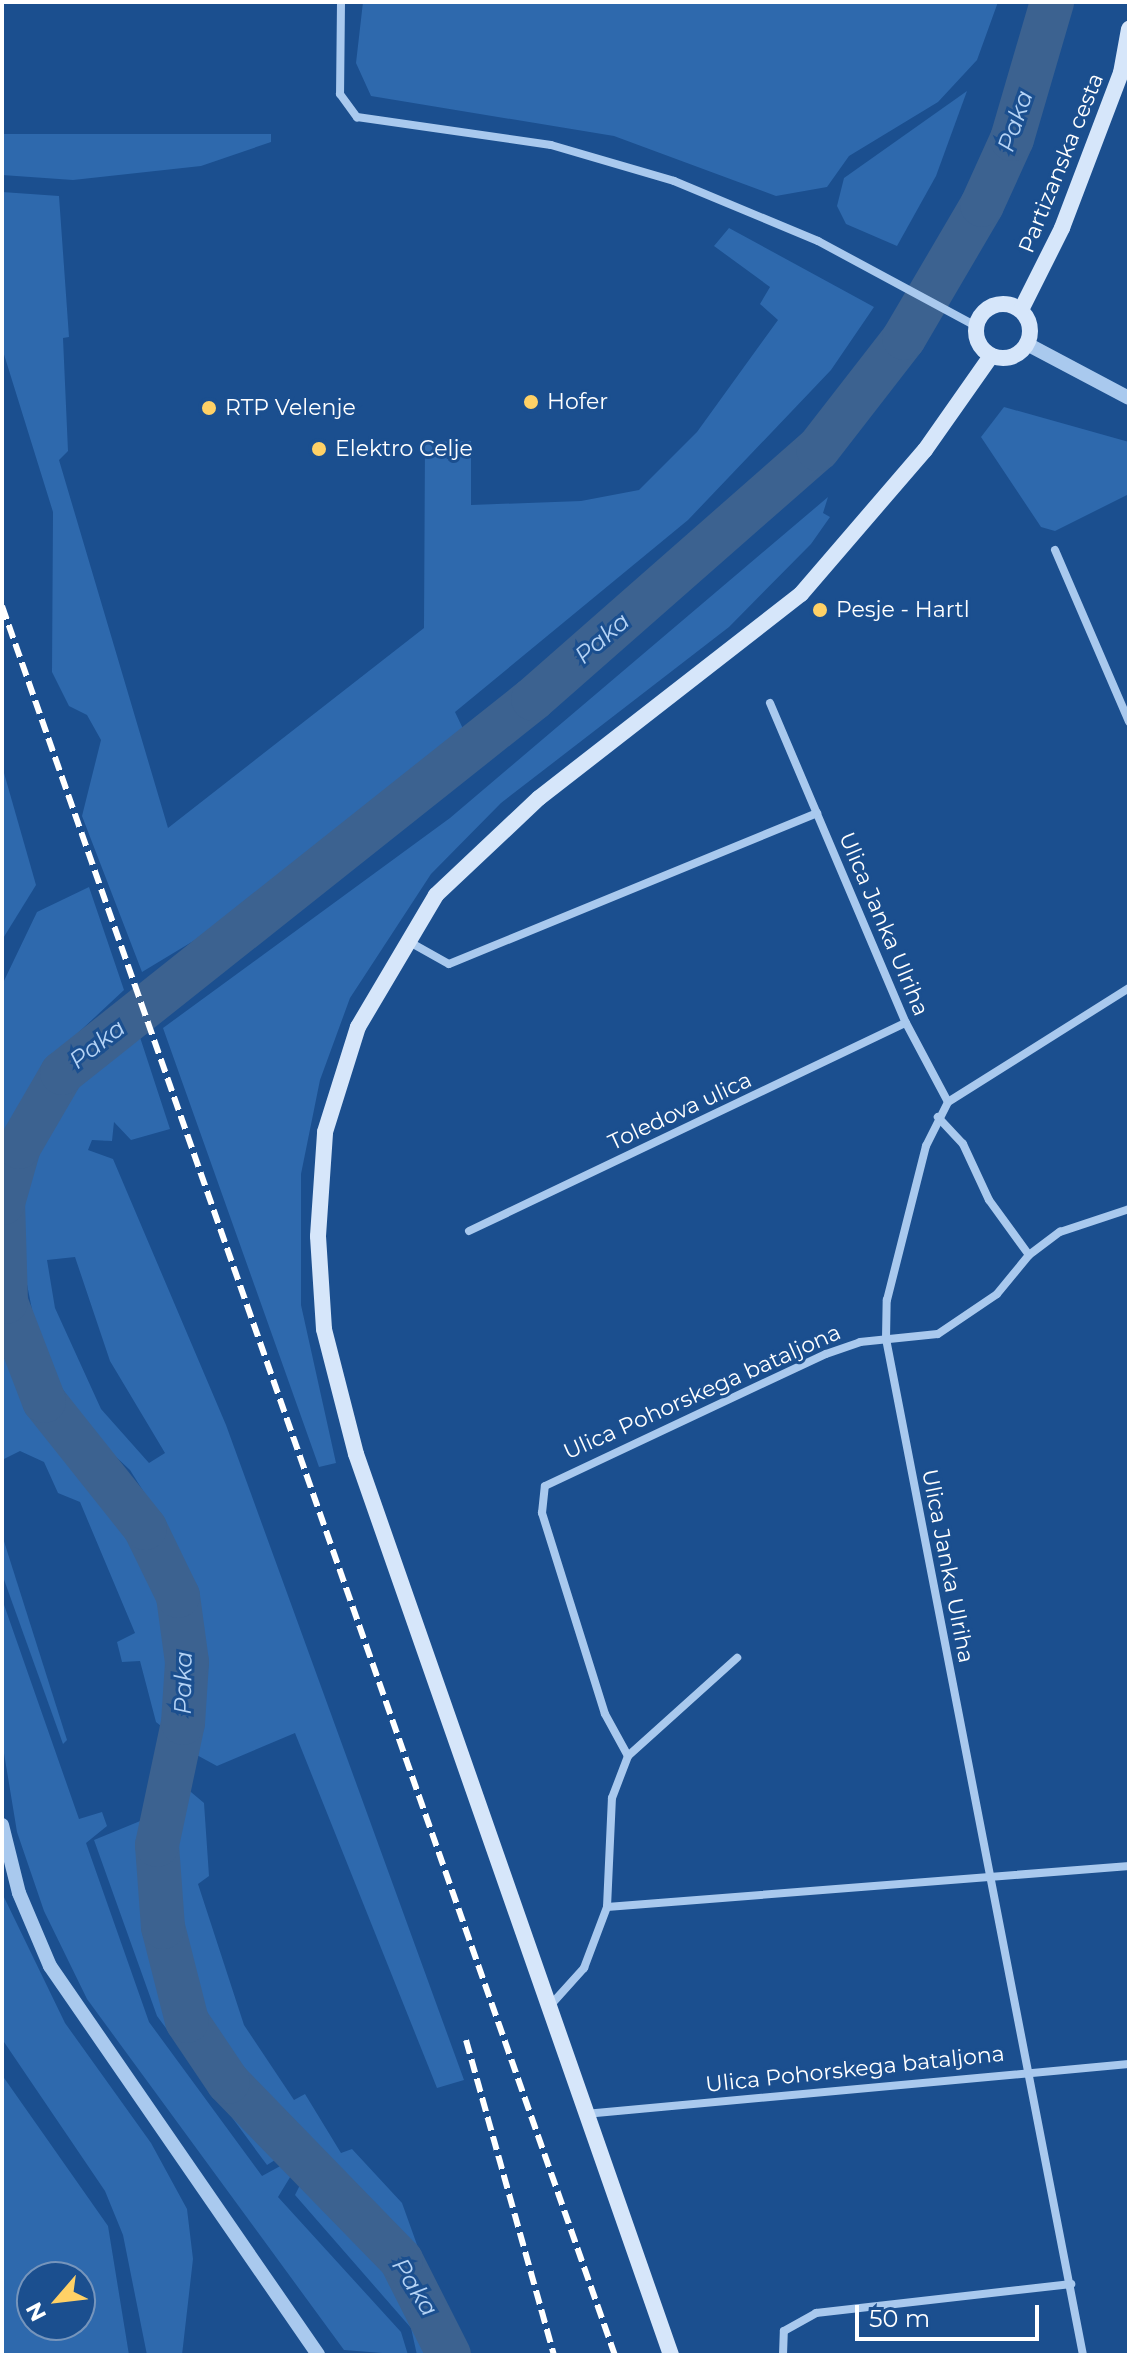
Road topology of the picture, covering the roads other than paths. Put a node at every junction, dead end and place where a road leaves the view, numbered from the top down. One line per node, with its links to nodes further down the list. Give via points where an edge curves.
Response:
1 (341, 2): 4 (street, via 340,94 357,117 551,145 674,181 885,275)
2 (1129, 29): 3 (main road, Partizanska cesta, via 1121,73 1062,228)
3 (1021, 310): 4 (main road, via 994,305); 5 (main road, via 1030,326)
4 (976, 326): 6 (main road, via 978,344)
5 (1027, 344): 6 (main road, via 1007,358); 7 (street)
6 (991, 356): 12 (main road, via 925,450 801,594 539,798 436,895)
7 (1129, 398)
8 (1055, 550): 10 (street)
9 (770, 703): 11 (street, Ulica Janka Ulriha)
10 (1129, 722)
11 (817, 813): 12 (street, Ulica Janka Ulriha, via 449,964); 14 (street, Ulica Janka Ulriha)
12 (405, 939): 27 (main road, via 358,1027 325,1132 318,1236 324,1329 356,1454)
13 (1129, 988): 15 (street)
14 (906, 1023): 15 (street, Ulica Janka Ulriha); 18 (street, Toledova ulica)
15 (948, 1102): 16 (street, Ulica Janka Ulriha)
16 (938, 1117): 19 (street); 20 (street, Ulica Janka Ulriha, via 887,1300)
17 (1129, 1209): 19 (street, via 1060,1232)
18 (469, 1231)
19 (1029, 1255): 20 (street, via 997,1294 956,1325 919,1339)
20 (886, 1339): 22 (street, Ulica Pohorskega bataljona, via 826,1354 545,1486 542,1513 605,1714); 25 (street, Ulica Janka Ulriha)
21 (737, 1658): 22 (street)
22 (628, 1756): 26 (street, via 612,1798)
23 (2, 1825): 32 (street, via 19,1893 50,1966)
24 (1129, 1866): 25 (street)
25 (990, 1877): 26 (street); 29 (street, Ulica Janka Ulriha)
26 (607, 1907): 27 (street, via 584,1968)
27 (548, 2009): 30 (main road)
28 (1129, 2064): 29 (street, Ulica Pohorskega bataljona)
29 (1028, 2071): 30 (street, Ulica Pohorskega bataljona); 31 (street, Ulica Janka Ulriha)
30 (584, 2114): 33 (main road)
31 (1071, 2284): 34 (street, via 816,2313 784,2331); 35 (street, Ulica Janka Ulriha)
32 (318, 2355)
33 (671, 2355)
34 (783, 2355)
35 (1083, 2355)

